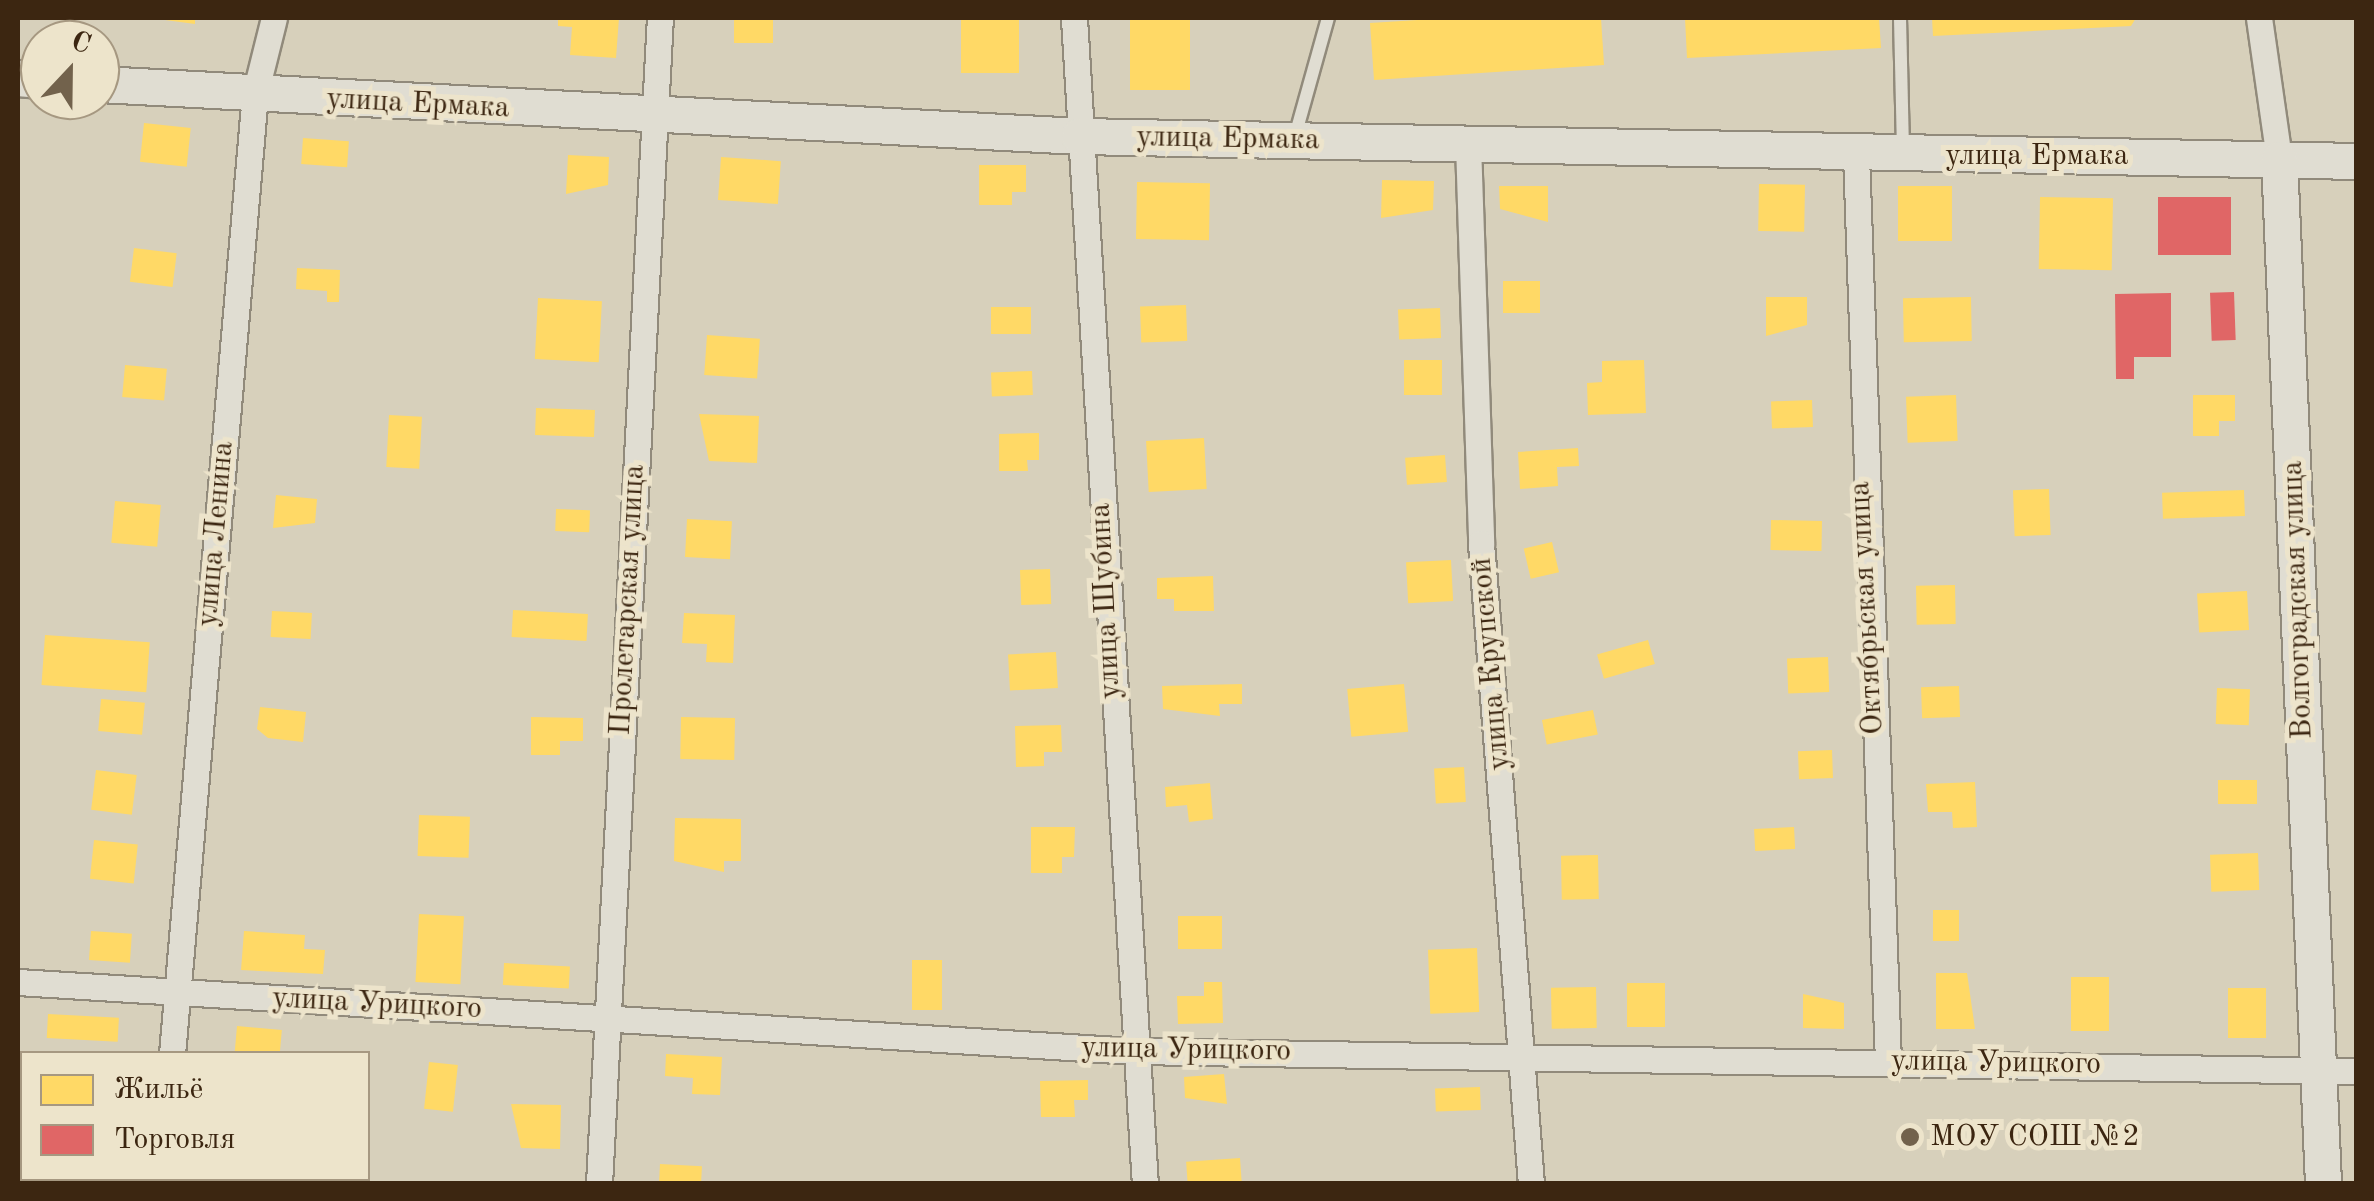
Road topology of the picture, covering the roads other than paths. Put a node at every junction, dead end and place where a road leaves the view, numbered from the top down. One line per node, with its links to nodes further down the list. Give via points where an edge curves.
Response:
1 (274, 18): 8 (street, улица Ленина)
2 (660, 18): 9 (street, Пролетарская улица)
3 (1074, 18): 10 (street, улица Шубина)
4 (1328, 18): 11 (lane)
5 (1900, 18): 14 (lane)
6 (2258, 18): 15 (street, Волгоградская улица)
7 (120, 85): 8 (street, улица Ермака)
8 (254, 94): 9 (street, улица Ермака); 18 (street, улица Ленина)
9 (654, 117): 10 (street, улица Ермака); 19 (street, Пролетарская улица)
10 (1078, 136): 11 (street, улица Ермака); 21 (street, улица Шубина)
11 (1294, 141): 12 (street, улица Ермака)
12 (1468, 144): 13 (street, улица Ермака); 22 (street, улица Крупской, via 1481,543)
13 (1856, 154): 14 (street, улица Ермака); 23 (street, Октябрьская улица)
14 (1903, 155): 15 (street, улица Ермака)
15 (2279, 158): 16 (street, улица Ермака); 24 (street, Волгоградская улица)
16 (2356, 162)
17 (18, 982): 18 (street, улица Урицкого)
18 (176, 993): 19 (street, улица Урицкого); 20 (street, улица Ленина)
19 (606, 1018): 21 (street, улица Урицкого); 26 (street, Пролетарская улица)
20 (172, 1051)
21 (1133, 1051): 22 (street, улица Урицкого); 27 (street, улица Шубина)
22 (1526, 1055): 23 (street, улица Урицкого); 28 (street, улица Крупской)
23 (1888, 1062): 24 (street, улица Урицкого)
24 (2319, 1070): 25 (street, улица Урицкого); 29 (street, Волгоградская улица)
25 (2356, 1070)
26 (599, 1184)
27 (1145, 1184)
28 (1530, 1184)
29 (2323, 1184)

